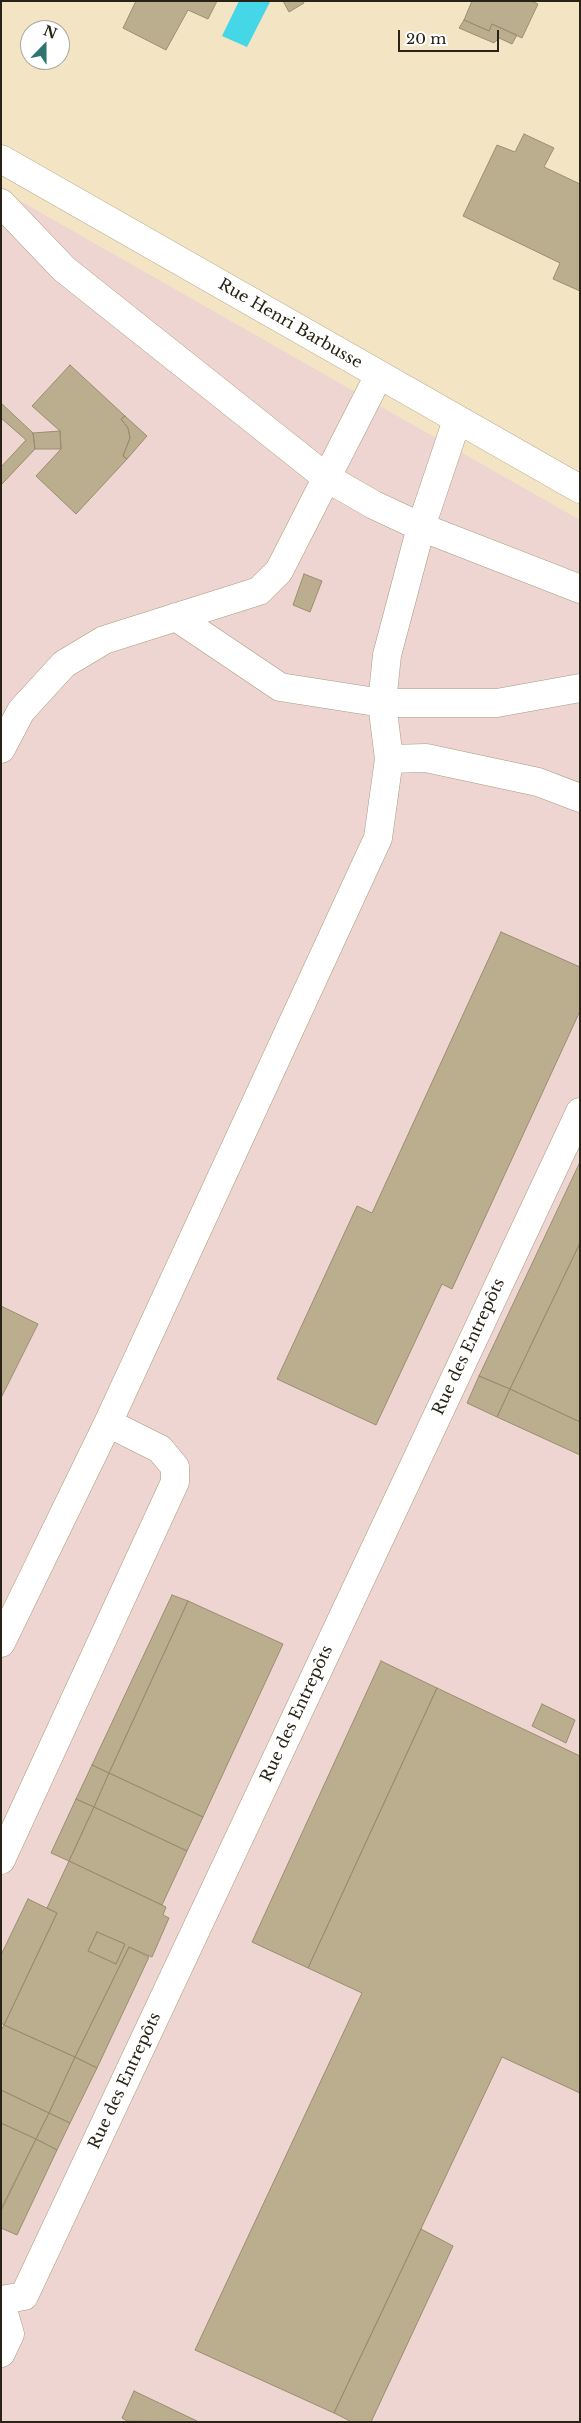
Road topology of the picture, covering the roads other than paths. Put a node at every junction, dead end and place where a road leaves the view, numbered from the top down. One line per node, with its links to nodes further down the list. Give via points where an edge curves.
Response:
1 (1, 158): 3 (street, Rue Henri Barbusse)
2 (1, 203): 5 (street, via 64,269)
3 (378, 375): 4 (street, Rue Henri Barbusse); 5 (street)
4 (457, 420): 6 (street, Rue Henri Barbusse); 7 (street)
5 (327, 478): 7 (street); 9 (street, via 279,571 259,591)
6 (580, 489)
7 (421, 527): 8 (street); 11 (street, via 388,655)
8 (580, 589)
9 (176, 617): 11 (street, via 280,687); 12 (street, via 104,640 64,664 21,711)
10 (580, 688): 11 (street, via 497,703)
11 (382, 703): 13 (street)
12 (1, 749)
13 (389, 759): 14 (street, via 426,758 538,782); 16 (street, via 378,838)
14 (580, 798)
15 (580, 1112): 19 (street, Rue des Entrepôts, via 24,2296)
16 (108, 1423): 17 (street); 18 (street, via 160,1449 175,1467 175,1482)
17 (1, 1643)
18 (1, 1860)
19 (1, 2301): 20 (street, via 10,2334)
20 (1, 2353)

